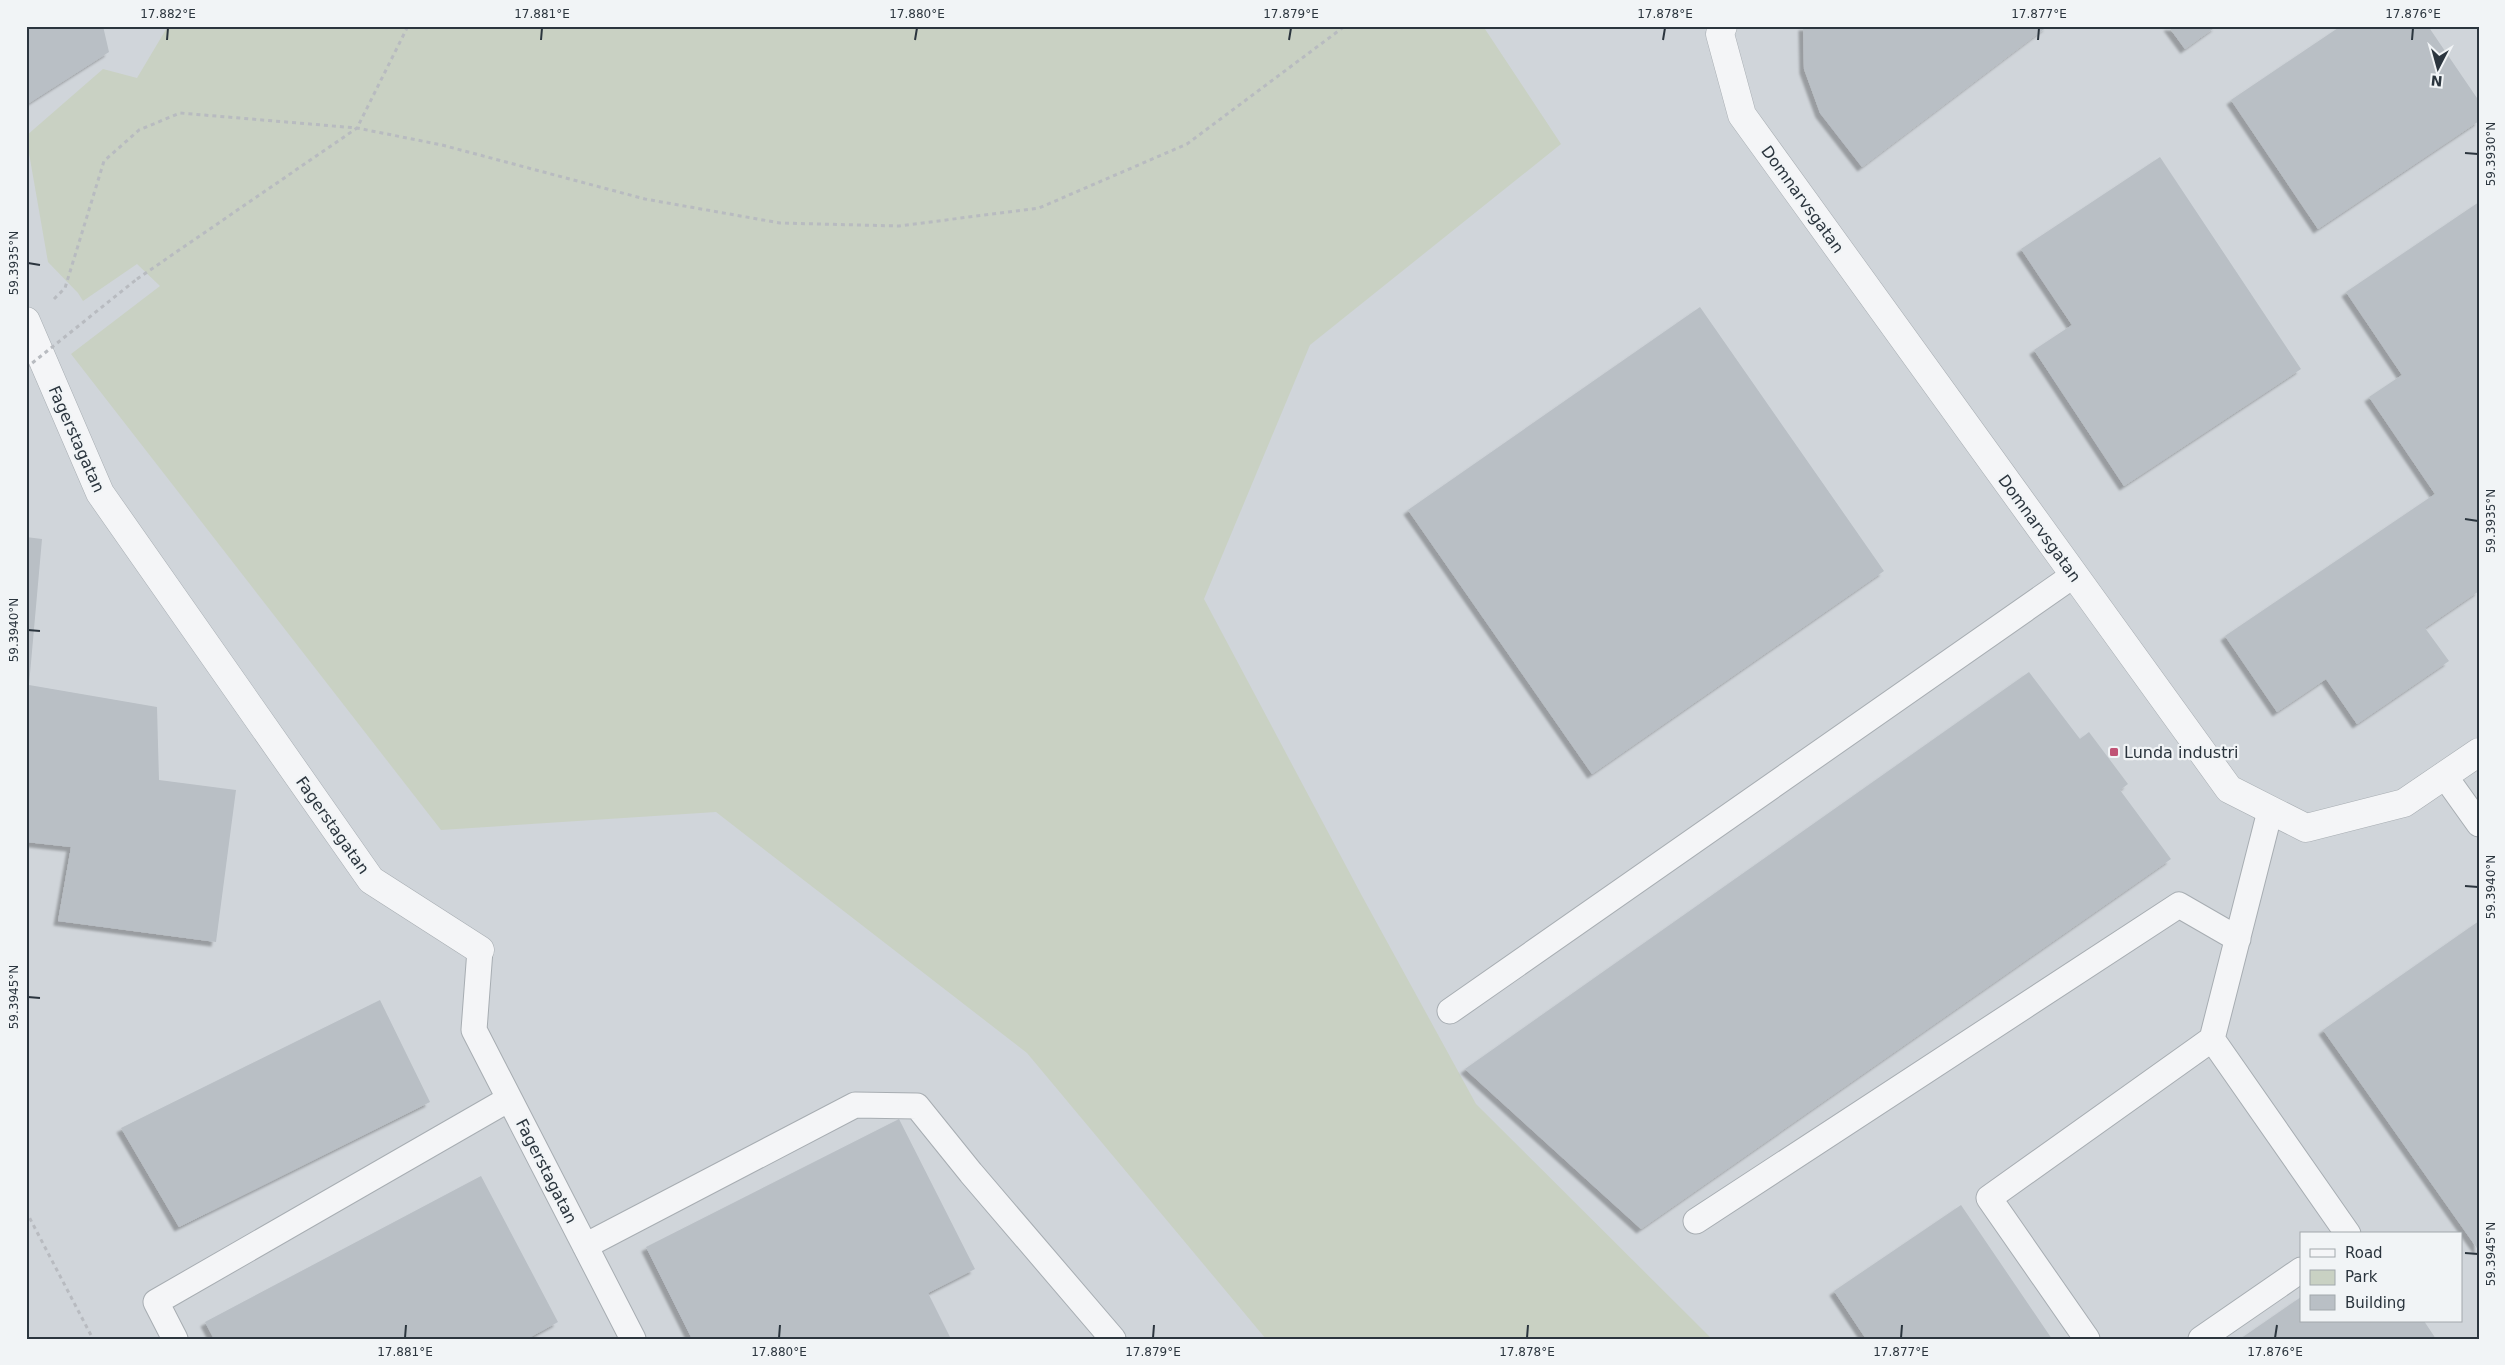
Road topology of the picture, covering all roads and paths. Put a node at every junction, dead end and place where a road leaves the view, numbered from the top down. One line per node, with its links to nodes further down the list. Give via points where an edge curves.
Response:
1 (408, 26): 4 (path)
2 (1345, 26): 4 (path, via 1187,144 1039,208 899,226 780,223 645,199 442,145)
3 (1723, 26): 7 (street, Domnarvsgatan, via 1720,34 1742,115)
4 (357, 128): 5 (path, via 180,114 139,130 104,161 65,288); 6 (path, bridge, via 137,279)
5 (27, 323): 13 (street, Fagerstagatan, via 100,493 371,880)
6 (26, 368)
7 (2074, 575): 10 (street, Domnarvsgatan, via 2228,790); 14 (lane)
8 (2479, 752): 9 (street, Domnarvsgatan)
9 (2444, 776): 10 (street, Domnarvsgatan, via 2404,803 2306,828); 11 (lane)
10 (2270, 811): 12 (lane)
11 (2479, 824)
12 (2238, 938): 15 (lane); 18 (lane, via 2179,904)
13 (480, 950): 16 (lane, Fagerstagatan, via 474,1030)
14 (1450, 1011)
15 (2212, 1039): 19 (lane); 26 (lane, via 1989,1198)
16 (510, 1100): 20 (lane, Fagerstagatan); 23 (lane, via 156,1302)
17 (26, 1211): 22 (path)
18 (1696, 1221)
19 (2347, 1232)
20 (585, 1246): 24 (lane, Fagerstagatan); 25 (lane, via 855,1105 917,1106 970,1173)
21 (2300, 1271): 27 (lane)
22 (93, 1339)
23 (175, 1339)
24 (632, 1339)
25 (1113, 1339)
26 (2087, 1339)
27 (2200, 1339)

